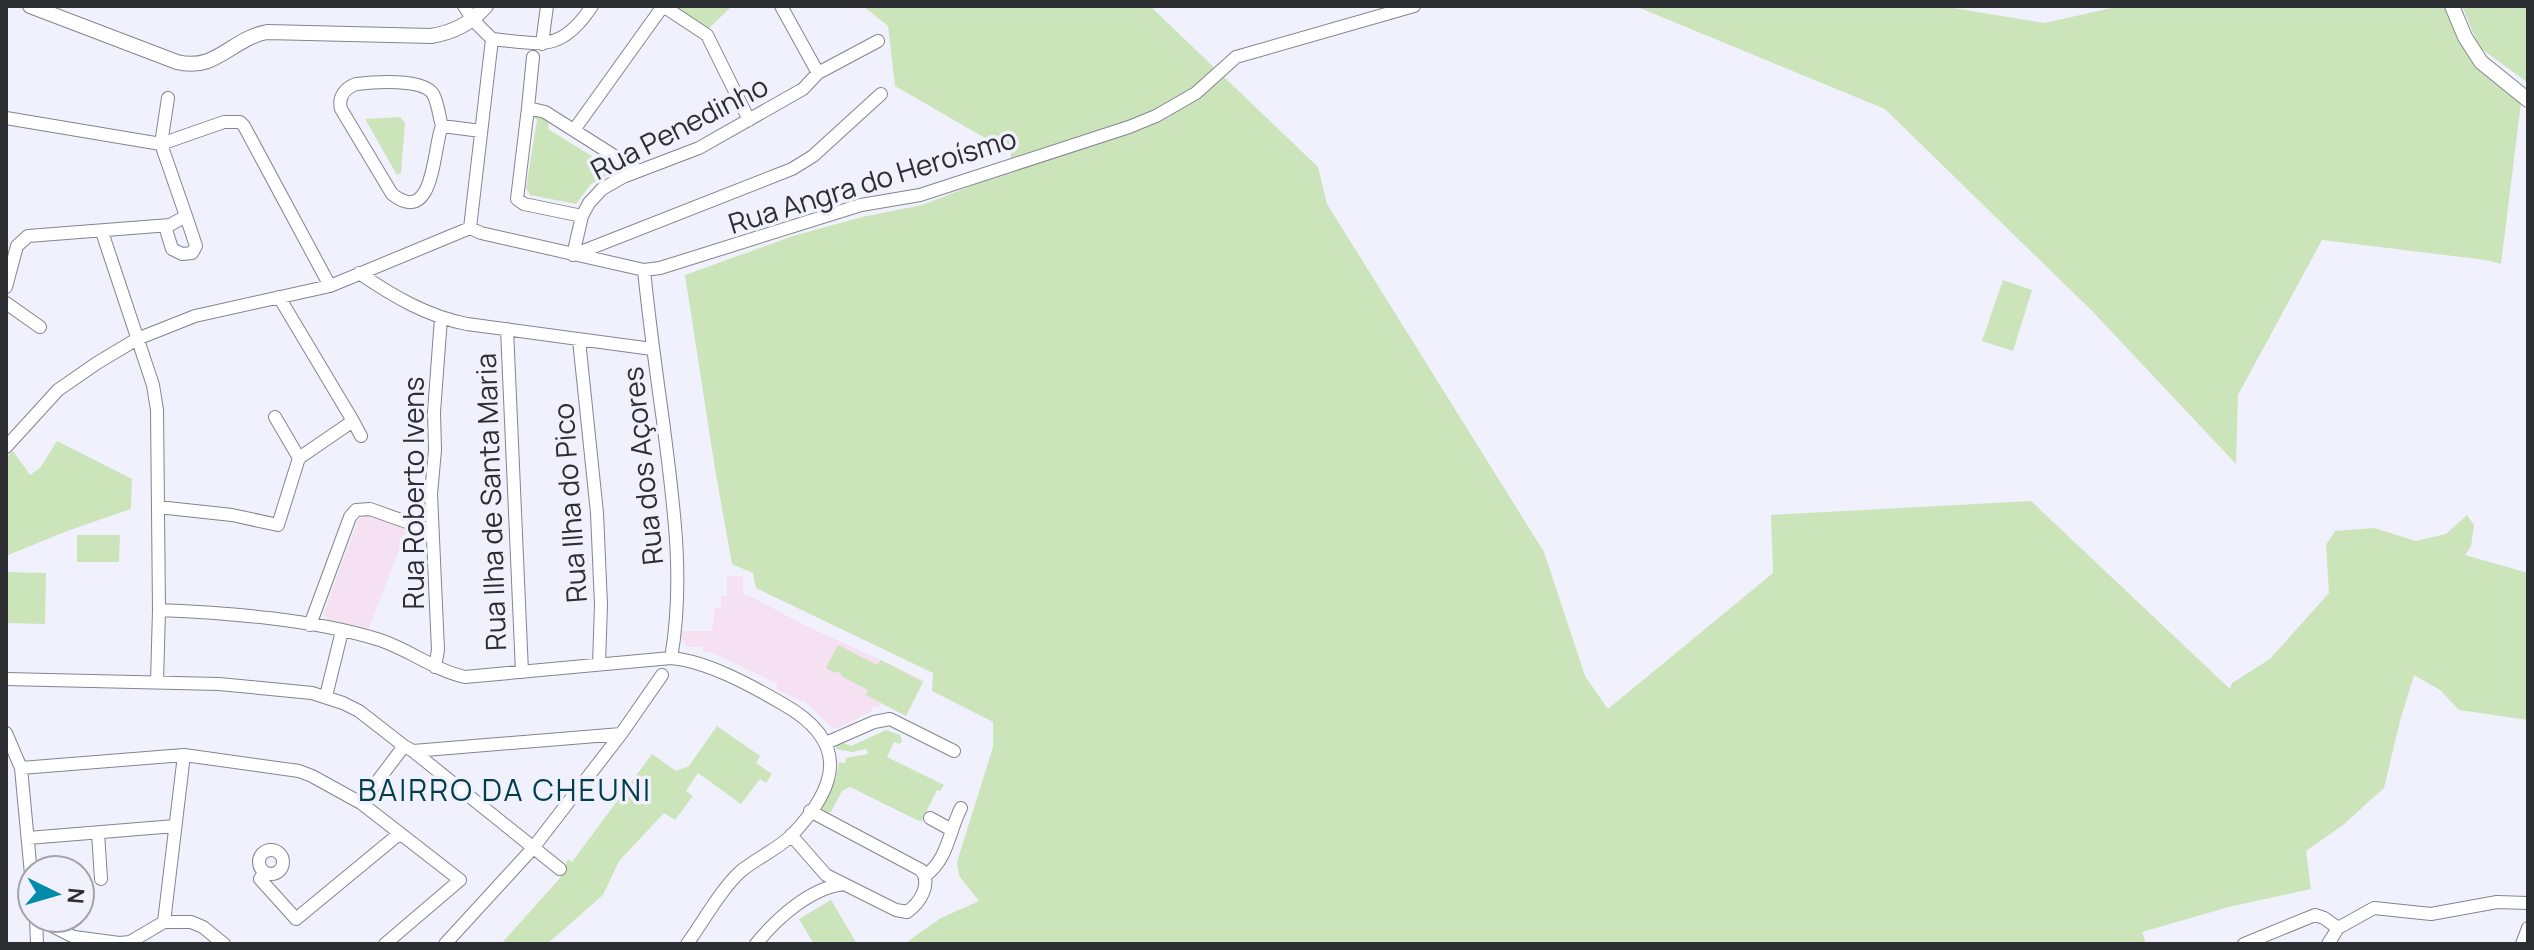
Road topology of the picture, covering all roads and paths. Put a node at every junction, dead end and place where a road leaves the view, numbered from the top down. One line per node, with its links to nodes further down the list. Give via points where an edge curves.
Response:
1 (30, 6): 10 (street, via 192,65 207,63 267,32 431,36)
2 (464, 6): 10 (street)
3 (486, 6): 10 (street)
4 (547, 6): 13 (street)
5 (592, 6): 13 (street, via 570,33)
6 (663, 6): 21 (street, via 707,35); 23 (street)
7 (781, 6): 15 (street)
8 (1414, 6): 33 (street, Rua Angra do Heroísmo, via 1236,57 1196,93 1129,127 920,195 861,205)
9 (2452, 6): 18 (street, via 2481,62)
10 (473, 20): 11 (street)
11 (492, 39): 13 (street); 24 (street)
12 (878, 41): 15 (street, Rua Penedinho)
13 (542, 44)
14 (533, 57): 19 (street)
15 (818, 73): 21 (street, Rua Penedinho, via 803,89)
16 (881, 94): 32 (street, via 792,169)
17 (168, 98): 25 (street)
18 (2528, 100)
19 (528, 108): 23 (street); 28 (street, via 517,199)
20 (6, 118): 25 (street)
21 (749, 120): 26 (street, Rua Penedinho, via 699,148)
22 (442, 126): 22 (street, via 434,96 417,84 356,84 340,102 392,194 409,201 431,182); 24 (street)
23 (574, 130): 26 (street)
24 (481, 131): 30 (street)
25 (161, 144): 27 (street); 35 (street, via 224,122 240,122)
26 (638, 171): 28 (street, Rua Penedinho, via 602,189)
27 (186, 216): 29 (street); 29 (street, via 196,246 192,253 172,249)
28 (582, 216): 32 (street, Rua Penedinho)
29 (165, 226): 31 (street)
30 (470, 228): 32 (street, Rua Angra do Heroísmo); 34 (street)
31 (102, 232): 36 (street, via 23,238); 42 (street)
32 (573, 255): 33 (street, Rua Angra do Heroísmo)
33 (644, 270): 44 (street, Rua dos Açores)
34 (359, 273): 35 (street); 39 (street, via 388,294)
35 (330, 286): 37 (street)
36 (6, 287)
37 (279, 297): 42 (street, via 195,316); 46 (street)
38 (6, 303): 40 (street)
39 (441, 318): 41 (street); 51 (street, Rua Roberto Ivens)
40 (40, 327)
41 (507, 329): 43 (street); 58 (street, Rua Ilha de Santa Maria)
42 (137, 339): 48 (street, via 58,390); 50 (street, via 157,410)
43 (579, 340): 44 (street); 56 (street, Rua Ilha do Pico, via 597,513)
44 (652, 349): 55 (street, Rua dos Açores, via 677,551)
45 (275, 417): 49 (street)
46 (353, 421): 47 (street); 49 (street)
47 (361, 436)
48 (7, 444)
49 (299, 458): 50 (street, via 278,525)
50 (158, 507): 52 (street)
51 (432, 531): 53 (street, via 370,509 356,510); 57 (street, Rua Roberto Ivens)
52 (159, 610): 53 (street); 62 (street)
53 (310, 625): 54 (street)
54 (342, 631): 57 (street, via 387,642); 64 (street)
55 (671, 658): 56 (street); 67 (street, via 691,661 784,704)
56 (599, 664): 58 (street)
57 (435, 667): 58 (street, via 465,677)
58 (522, 672)
59 (662, 675): 66 (street)
60 (6, 679): 61 (street)
61 (24, 680): 62 (street); 63 (street)
62 (157, 682): 64 (street)
63 (6, 687)
64 (326, 696): 68 (street, via 359,711)
65 (6, 733): 71 (street)
66 (621, 734): 68 (street); 82 (street)
67 (826, 743): 69 (street, via 885,719); 74 (street, via 830,776)
68 (409, 749): 72 (street); 82 (street)
69 (954, 751)
70 (184, 755): 71 (street); 72 (street, via 306,773); 76 (street)
71 (21, 768): 81 (street)
72 (361, 803): 79 (street)
73 (961, 808): 77 (street)
74 (810, 811): 80 (street); 86 (street)
75 (930, 818): 77 (street)
76 (175, 826): 78 (street); 90 (street)
77 (950, 829): 86 (street, via 937,867)
78 (98, 833): 81 (street); 87 (street)
79 (399, 834): 85 (street, via 296,919 260,879); 95 (street, via 460,880)
80 (791, 835): 88 (street, via 817,867); 97 (street, via 741,871)
81 (28, 838): 83 (street)
82 (533, 848): 84 (street); 96 (street)
83 (29, 854)
84 (560, 869)
85 (264, 872)
86 (926, 875): 88 (street, via 916,905 907,912)
87 (101, 879)
88 (844, 884): 98 (street, via 823,890 790,911)
89 (2528, 903): 91 (street, via 2497,902 2431,914 2374,908)
90 (164, 922): 93 (street, via 130,942); 94 (street, via 191,922)
91 (2338, 928): 99 (street, via 2315,915); 100 (street)
92 (2528, 928): 101 (street)
93 (68, 934)
94 (224, 944)
95 (385, 944)
96 (445, 944)
97 (687, 944)
98 (756, 944)
99 (2244, 944)
100 (2328, 944)
101 (2522, 944)

